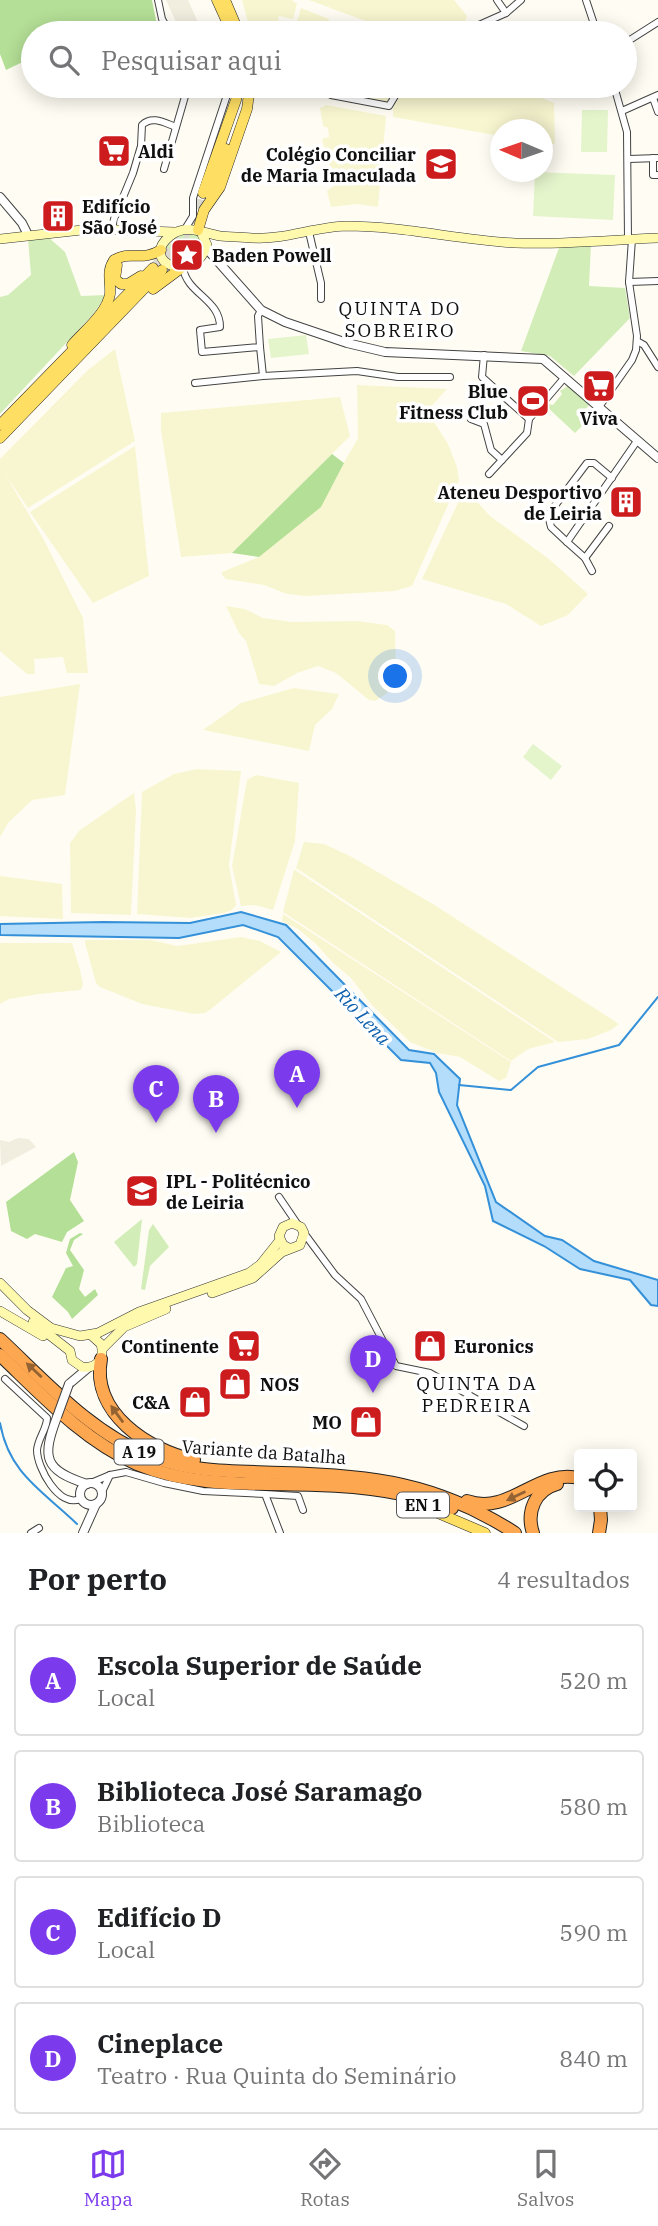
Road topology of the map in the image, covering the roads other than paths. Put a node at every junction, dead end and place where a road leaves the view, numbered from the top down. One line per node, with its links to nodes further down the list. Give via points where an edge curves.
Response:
1 (158, 0): 8 (street)
2 (217, 0): 9 (main road)
3 (225, 0): 10 (main road)
4 (497, 0): 7 (street)
5 (521, 0): 7 (street)
6 (586, 0): 12 (street)
7 (506, 13): 11 (street)
8 (163, 21)
9 (227, 21)
10 (234, 21)
11 (488, 21)
12 (593, 21)
13 (658, 22): 14 (street)
14 (637, 35)
15 (655, 97): 23 (street); 24 (street)
16 (186, 98): 25 (street)
17 (235, 98): 30 (main road)
18 (243, 98): 30 (main road)
19 (247, 98): 32 (main road, via 220,187)
20 (350, 98): 21 (street, via 389,106)
21 (394, 98)
22 (618, 98): 23 (street)
23 (622, 111): 27 (street)
24 (658, 113)
25 (176, 127): 28 (street); 33 (street, via 153,120 142,125 134,173)
26 (655, 158): 27 (street); 29 (street, via 653,175)
27 (629, 159): 42 (street)
28 (164, 169)
29 (658, 175)
30 (202, 195): 32 (street, via 199,201); 34 (street)
31 (0, 197): 38 (street)
32 (204, 210): 36 (main road)
33 (113, 229): 35 (main road); 38 (main road)
34 (181, 230): 35 (main road); 36 (main road); 44 (main road)
35 (150, 231): 44 (main road)
36 (200, 231): 39 (main road); 43 (main road)
37 (309, 232): 39 (main road, via 270,238); 42 (main road, via 347,226 512,242); 51 (street)
38 (29, 234): 41 (main road)
39 (219, 236): 43 (main road)
40 (658, 238): 42 (main road)
41 (0, 239)
42 (630, 239): 50 (street)
43 (206, 246): 45 (main road); 46 (street)
44 (162, 248): 47 (main road); 60 (main road, via 149,257 127,255 114,260 106,303)
45 (199, 258): 46 (street); 48 (main road)
46 (219, 261): 52 (street)
47 (161, 268): 48 (main road); 60 (main road); 62 (main road)
48 (181, 269): 54 (street, via 187,283 220,317 220,327 200,330 202,352); 62 (main road, via 156,285)
49 (658, 281): 50 (street)
50 (629, 282): 53 (street)
51 (321, 299)
52 (261, 310): 54 (street); 55 (street, via 377,352)
53 (637, 341): 56 (street); 63 (street, via 632,360)
54 (260, 347): 57 (street)
55 (484, 355): 59 (street, via 543,359); 65 (street, via 482,377)
56 (658, 367)
57 (264, 376): 58 (street, via 357,370 398,377); 61 (street)
58 (450, 377)
59 (565, 377): 63 (street); 65 (street)
60 (45, 380): 66 (main road)
61 (195, 383)
62 (34, 404): 67 (main road)
63 (598, 407): 68 (street)
64 (471, 419): 70 (street, via 484,424 489,447)
65 (529, 419): 70 (street, via 527,433)
66 (0, 425)
67 (0, 438)
68 (637, 441): 69 (street); 72 (street)
69 (658, 458)
70 (502, 460): 71 (street)
71 (489, 474)
72 (612, 478): 74 (street); 74 (street, via 594,463 587,463 555,505 549,523)
73 (609, 526): 75 (street)
74 (567, 542): 75 (street)
75 (585, 558): 76 (street)
76 (592, 572)
77 (279, 1196): 78 (street)
78 (289, 1211): 79 (street); 80 (street)
79 (286, 1225): 80 (main road); 81 (main road)
80 (301, 1229): 82 (main road); 83 (street)
81 (280, 1240): 84 (main road); 88 (main road, via 249,1273 139,1312)
82 (300, 1245): 83 (street); 84 (main road)
83 (313, 1247): 100 (street, via 361,1299 396,1366 430,1373)
84 (289, 1248): 92 (main road, via 253,1278 138,1320 114,1335)
85 (0, 1283): 89 (main road, via 40,1321 56,1331)
86 (0, 1291): 91 (main road)
87 (0, 1311): 91 (main road)
88 (91, 1335): 89 (main road); 92 (main road, via 99,1340)
89 (80, 1336): 94 (main road, via 73,1342)
90 (0, 1339): 101 (highway, Variante da Batalha / A 19, one-way to 90, via 205,1469 137,1451 97,1427)
91 (54, 1340): 94 (main road)
92 (102, 1354): 96 (main road, via 97,1364); 101 (highway, one-way to 92, via 210,1463 158,1449 131,1430 111,1406 100,1379)
93 (0, 1355): 99 (highway, Variante da Batalha / A 19)
94 (71, 1356): 96 (main road, via 79,1366); 97 (street)
95 (0, 1365): 99 (highway)
96 (88, 1368): 97 (street)
97 (74, 1374): 104 (street, bridge, via 47,1451 50,1462)
98 (5, 1379): 111 (street, via 47,1418 37,1446 41,1468 62,1497)
99 (31, 1385): 107 (highway, Variante da Batalha / A 19, via 99,1442 160,1472 211,1482)
100 (524, 1426)
101 (316, 1474): 110 (highway, Variante da Batalha / A 19, via 384,1479)
102 (110, 1475): 105 (street); 108 (street); 109 (street, via 130,1473 183,1488)
103 (574, 1477): 110 (highway, one-way to 110, via 551,1478 491,1504)
104 (70, 1478): 105 (street); 111 (street)
105 (89, 1483): 108 (street); 111 (street)
106 (574, 1484): 125 (highway, via 562,1483 541,1493 530,1516)
107 (357, 1487): 118 (main road, EN 1, via 417,1503); 123 (highway, Variante da Batalha / A 19, via 431,1501)
108 (102, 1492): 112 (street)
109 (265, 1494): 113 (street, via 298,1496); 121 (street)
110 (440, 1495): 124 (highway, Variante da Batalha / A 19)
111 (82, 1498): 112 (street); 116 (street)
112 (96, 1504): 116 (street)
113 (303, 1510)
114 (600, 1512): 126 (highway)
115 (607, 1512): 127 (highway)
116 (86, 1521): 120 (street)
117 (40, 1528): 119 (street)
118 (473, 1529): 122 (main road, EN 1)
119 (30, 1533)
120 (83, 1533)
121 (280, 1533)
122 (485, 1533)
123 (501, 1533)
124 (515, 1533)
125 (533, 1533)
126 (599, 1533)
127 (606, 1533)

